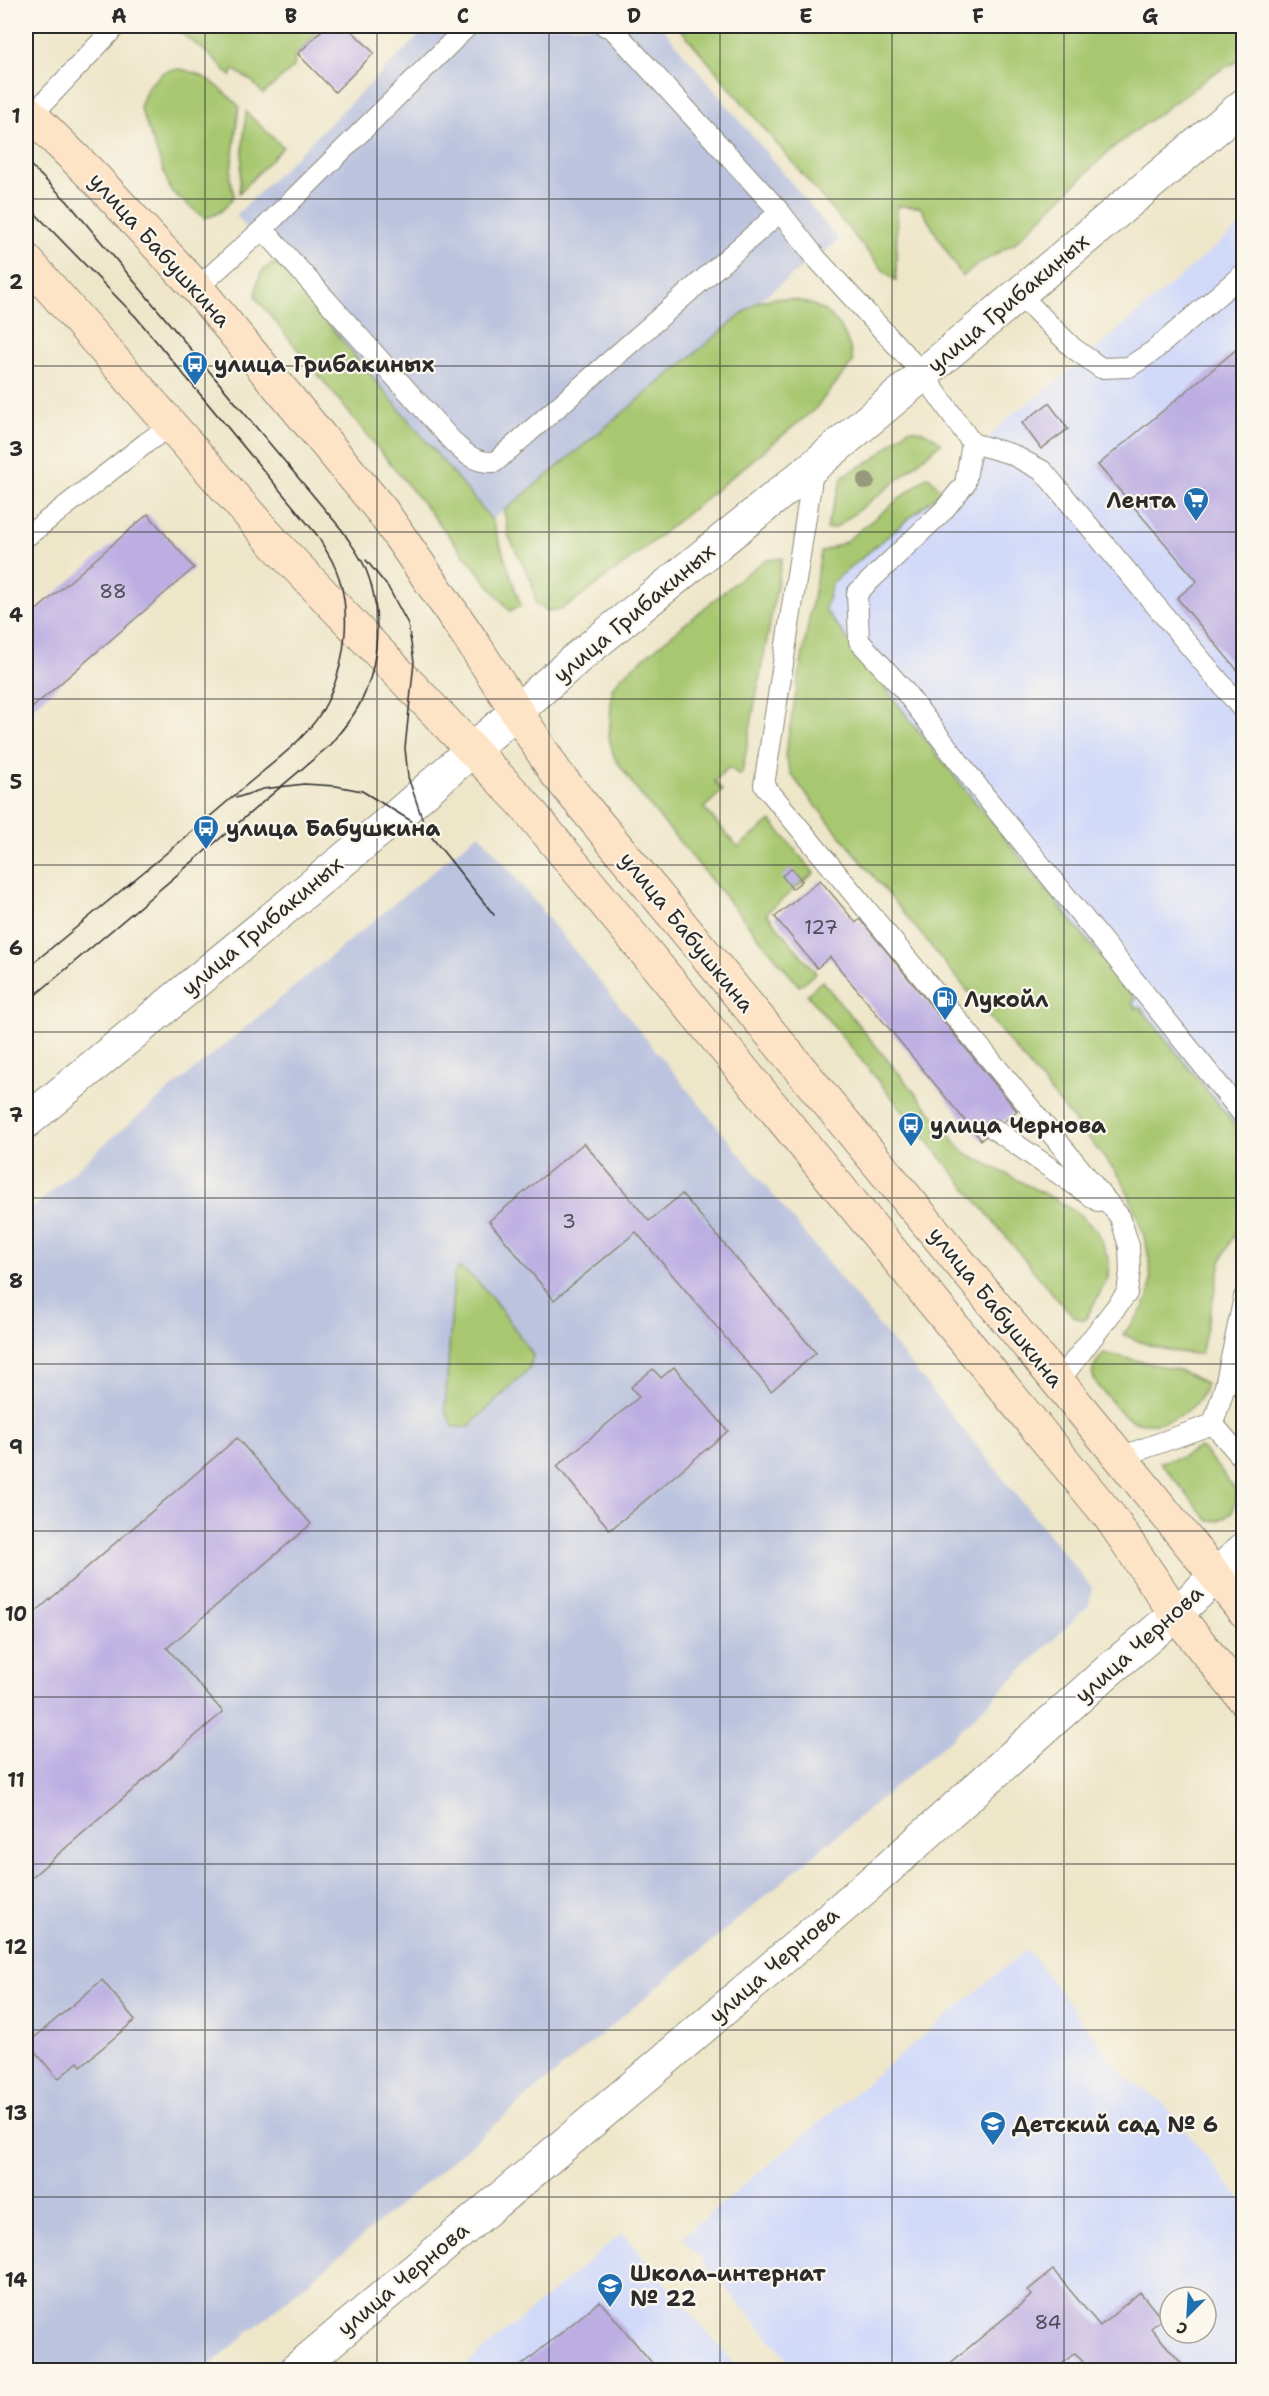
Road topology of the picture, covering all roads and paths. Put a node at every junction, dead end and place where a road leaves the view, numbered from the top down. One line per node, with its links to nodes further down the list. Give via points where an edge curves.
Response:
1 (116, 26): 5 (lane)
2 (468, 26): 7 (lane)
3 (605, 26): 6 (lane, via 612,28)
4 (1244, 105): 11 (street, улица Грибакиных)
5 (29, 112): 10 (main road, улица Бабушкина)
6 (780, 212): 7 (lane, via 495,462 467,456 454,444); 12 (lane, via 817,259)
7 (263, 230): 10 (lane)
8 (26, 260): 13 (main road, улица Бабушкина)
9 (1244, 273): 11 (lane, via 1129,367 1101,368 1073,348)
10 (197, 288): 17 (main road, улица Бабушкина, via 382,511)
11 (1019, 294): 12 (street, улица Грибакиных)
12 (923, 374): 14 (lane); 15 (street, улица Грибакиных)
13 (172, 425): 16 (lane); 19 (main road, улица Бабушкина, via 276,545)
14 (972, 443): 18 (lane, via 1011,454 1043,471); 20 (lane, via 965,484 944,511 858,593 859,641 903,689)
15 (814, 466): 17 (street, улица Грибакиных); 23 (lane, via 764,785 886,943)
16 (26, 537)
17 (518, 711): 19 (street, улица Грибакиных); 25 (main road, улица Бабушкина, via 564,782)
18 (1244, 711)
19 (472, 750): 21 (street, улица Грибакиных); 32 (main road, улица Бабушкина, via 522,802 1110,1517)
20 (1244, 1116)
21 (26, 1122)
22 (994, 1129): 23 (lane)
23 (1120, 1217): 25 (lane, via 1129,1246 1127,1293)
24 (1244, 1297): 26 (lane, via 1226,1386)
25 (1058, 1383): 27 (main road, улица Бабушкина)
26 (1213, 1424): 27 (lane); 28 (lane)
27 (1120, 1457): 30 (main road, улица Бабушкина)
28 (1244, 1460)
29 (1244, 1549): 30 (street, улица Чернова)
30 (1215, 1575): 31 (main road, улица Бабушкина); 32 (street, улица Чернова)
31 (1244, 1611)
32 (1176, 1614): 33 (main road, улица Бабушкина); 34 (street, улица Чернова, via 852,1899)
33 (1244, 1699)
34 (296, 2370)

